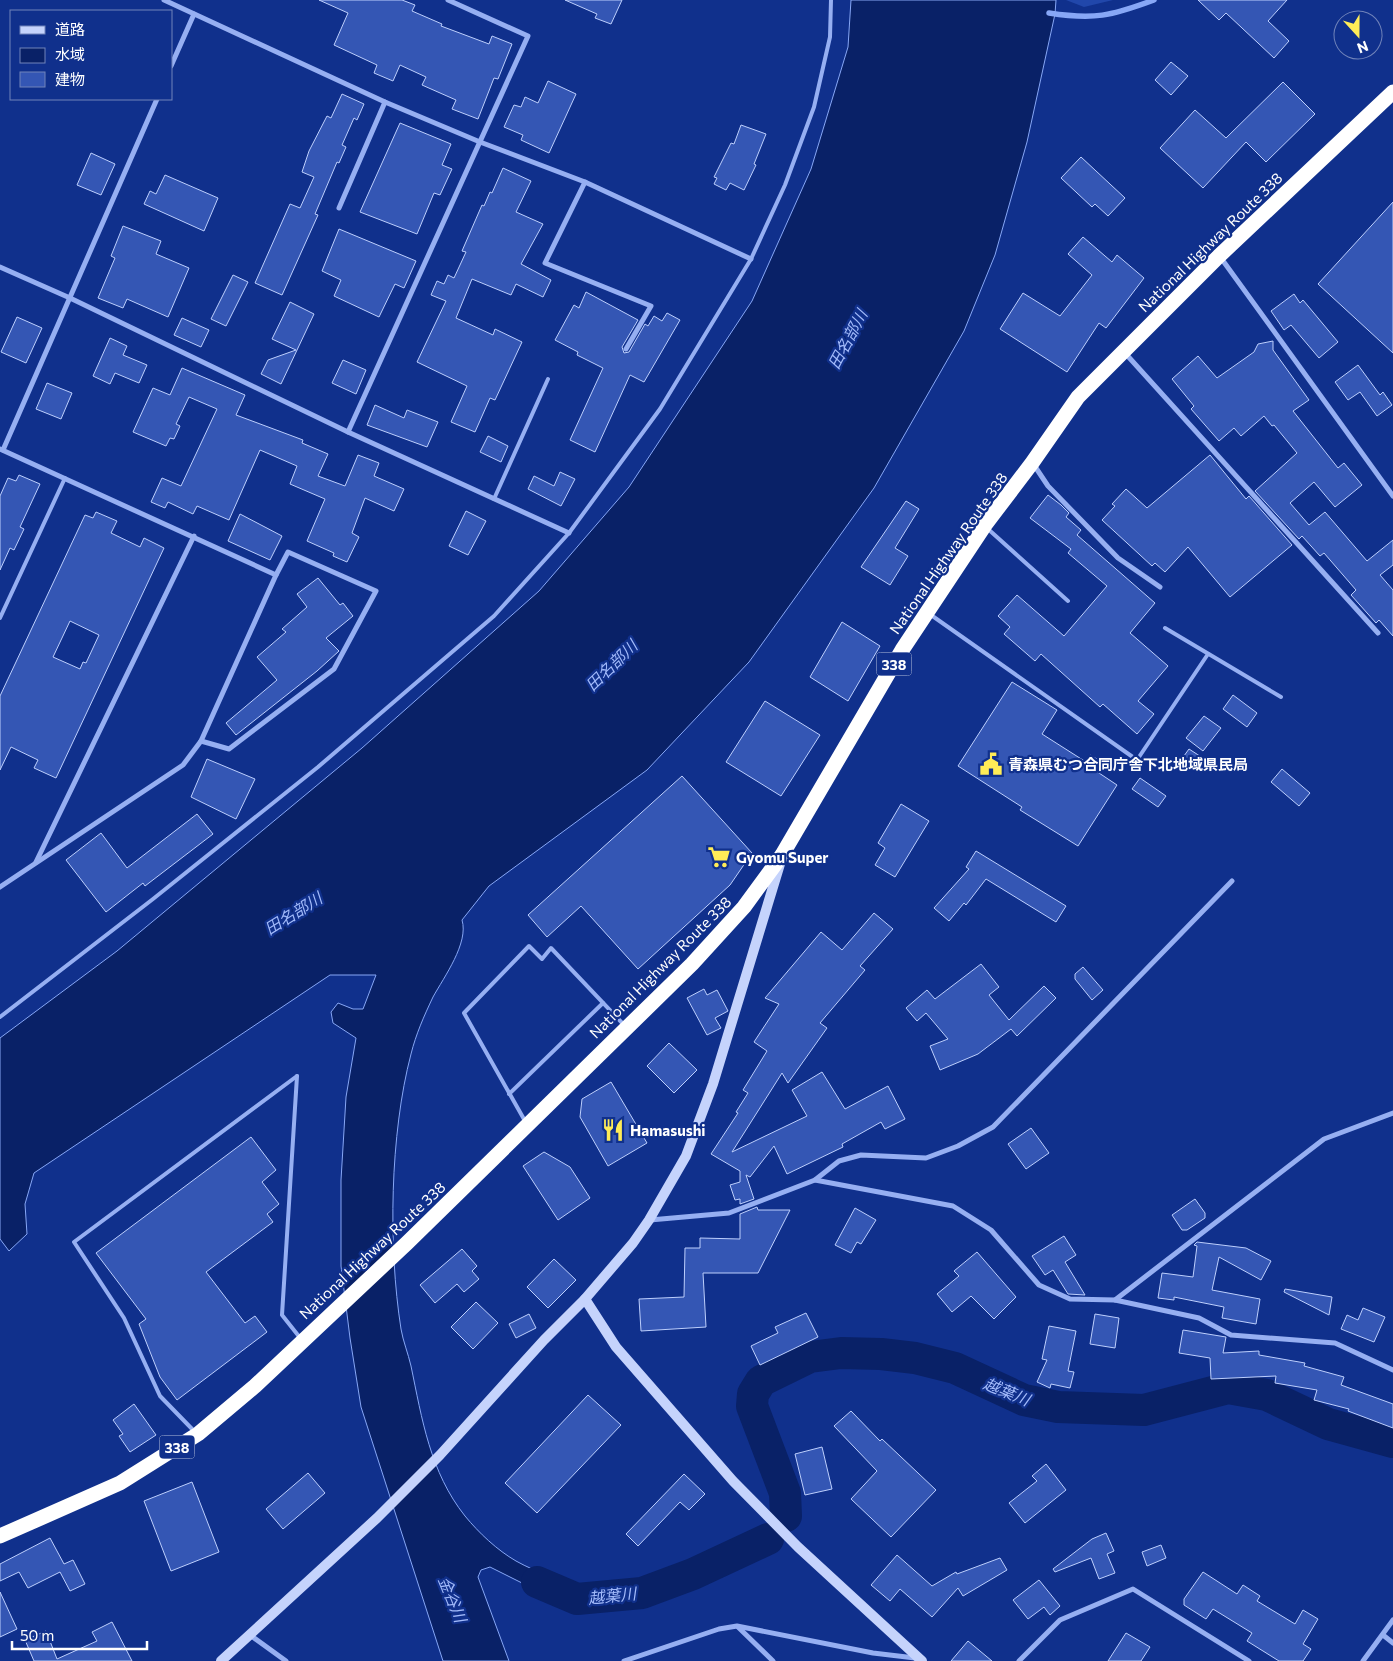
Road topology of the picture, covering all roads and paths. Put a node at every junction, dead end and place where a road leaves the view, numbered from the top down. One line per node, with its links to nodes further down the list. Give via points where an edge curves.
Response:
1 (164, 0): 4 (street)
2 (448, 0): 9 (street, via 528,36)
3 (832, 0): 13 (lane, via 830,37 814,107 785,185)
4 (194, 14): 5 (street); 8 (street)
5 (172, 64)
6 (1393, 92): 12 (highway, National Highway Route 338 / 338)
7 (157, 100): 15 (street)
8 (385, 102): 9 (street); 11 (street)
9 (480, 142): 10 (street); 19 (street)
10 (585, 182): 13 (street); 16 (street, via 545,262 651,306)
11 (338, 208)
12 (1219, 256): 17 (highway, National Highway Route 338 / 338); 23 (street)
13 (751, 259): 26 (lane, via 660,409)
14 (0, 267): 15 (street)
15 (70, 298): 19 (street); 20 (street)
16 (626, 349)
17 (1122, 350): 21 (highway, National Highway Route 338 / 338, via 1078,397); 34 (street)
18 (548, 379): 24 (lane)
19 (348, 432): 24 (street)
20 (2, 450): 22 (street)
21 (1032, 463): 25 (highway, National Highway Route 338 / 338); 29 (street, via 1048,486 1118,558)
22 (65, 478): 27 (street); 32 (lane)
23 (1393, 496)
24 (494, 499): 26 (street)
25 (985, 525): 30 (lane); 31 (highway, National Highway Route 338 / 338)
26 (568, 534): 43 (lane, via 494,616 318,767 153,900)
27 (194, 536): 28 (street); 39 (street)
28 (276, 575): 37 (street); 37 (street, via 288,552 376,591 334,669 229,749)
29 (1160, 587)
30 (1068, 601)
31 (928, 612): 35 (lane, via 1137,760); 38 (highway, National Highway Route 338 / 338, via 902,650)
32 (0, 618)
33 (1165, 628): 35 (lane)
34 (1378, 633)
35 (1208, 654): 36 (lane)
36 (1280, 698)
37 (201, 742): 39 (street, via 183,765)
38 (782, 855): 44 (highway, National Highway Route 338 / 338, via 744,907 692,964); 49 (street, via 713,1084 686,1156)
39 (36, 863): 41 (street)
40 (1232, 881): 48 (street, via 993,1127 958,1146 926,1158 861,1156 839,1161)
41 (0, 887)
42 (603, 1003): 44 (lane); 45 (lane); 45 (lane, via 551,948 542,959 529,946 464,1013)
43 (0, 1017)
44 (626, 1028): 47 (highway, National Highway Route 338 / 338)
45 (509, 1094): 47 (lane)
46 (1393, 1113): 51 (street, via 1324,1139)
47 (527, 1125): 52 (highway, National Highway Route 338 / 338)
48 (815, 1180): 49 (street, via 729,1213); 51 (street, via 954,1206 991,1230 1039,1285 1070,1299)
49 (649, 1220): 50 (street, via 633,1244)
50 (585, 1299): 58 (street, via 377,1518); 61 (street, via 616,1347 733,1481 798,1547)
51 (1115, 1300): 53 (street, via 1199,1318 1231,1335 1335,1344)
52 (302, 1340): 54 (highway, National Highway Route 338 / 338, via 255,1386); 54 (lane, via 282,1315 297,1076 74,1242 124,1318 160,1396)
53 (1393, 1370)
54 (198, 1434): 55 (highway, National Highway Route 338 / 338, via 120,1482)
55 (0, 1536)
56 (1393, 1620): 59 (street)
57 (737, 1626): 61 (street); 64 (street); 65 (street)
58 (249, 1634): 62 (street); 63 (street)
59 (1383, 1635): 60 (street); 68 (street)
60 (1393, 1643)
61 (921, 1660)
62 (221, 1661)
63 (286, 1661)
64 (624, 1661)
65 (773, 1661)
66 (1019, 1661): 67 (street, via 1060,1620 1133,1589)
67 (1249, 1661)
68 (1363, 1661)

